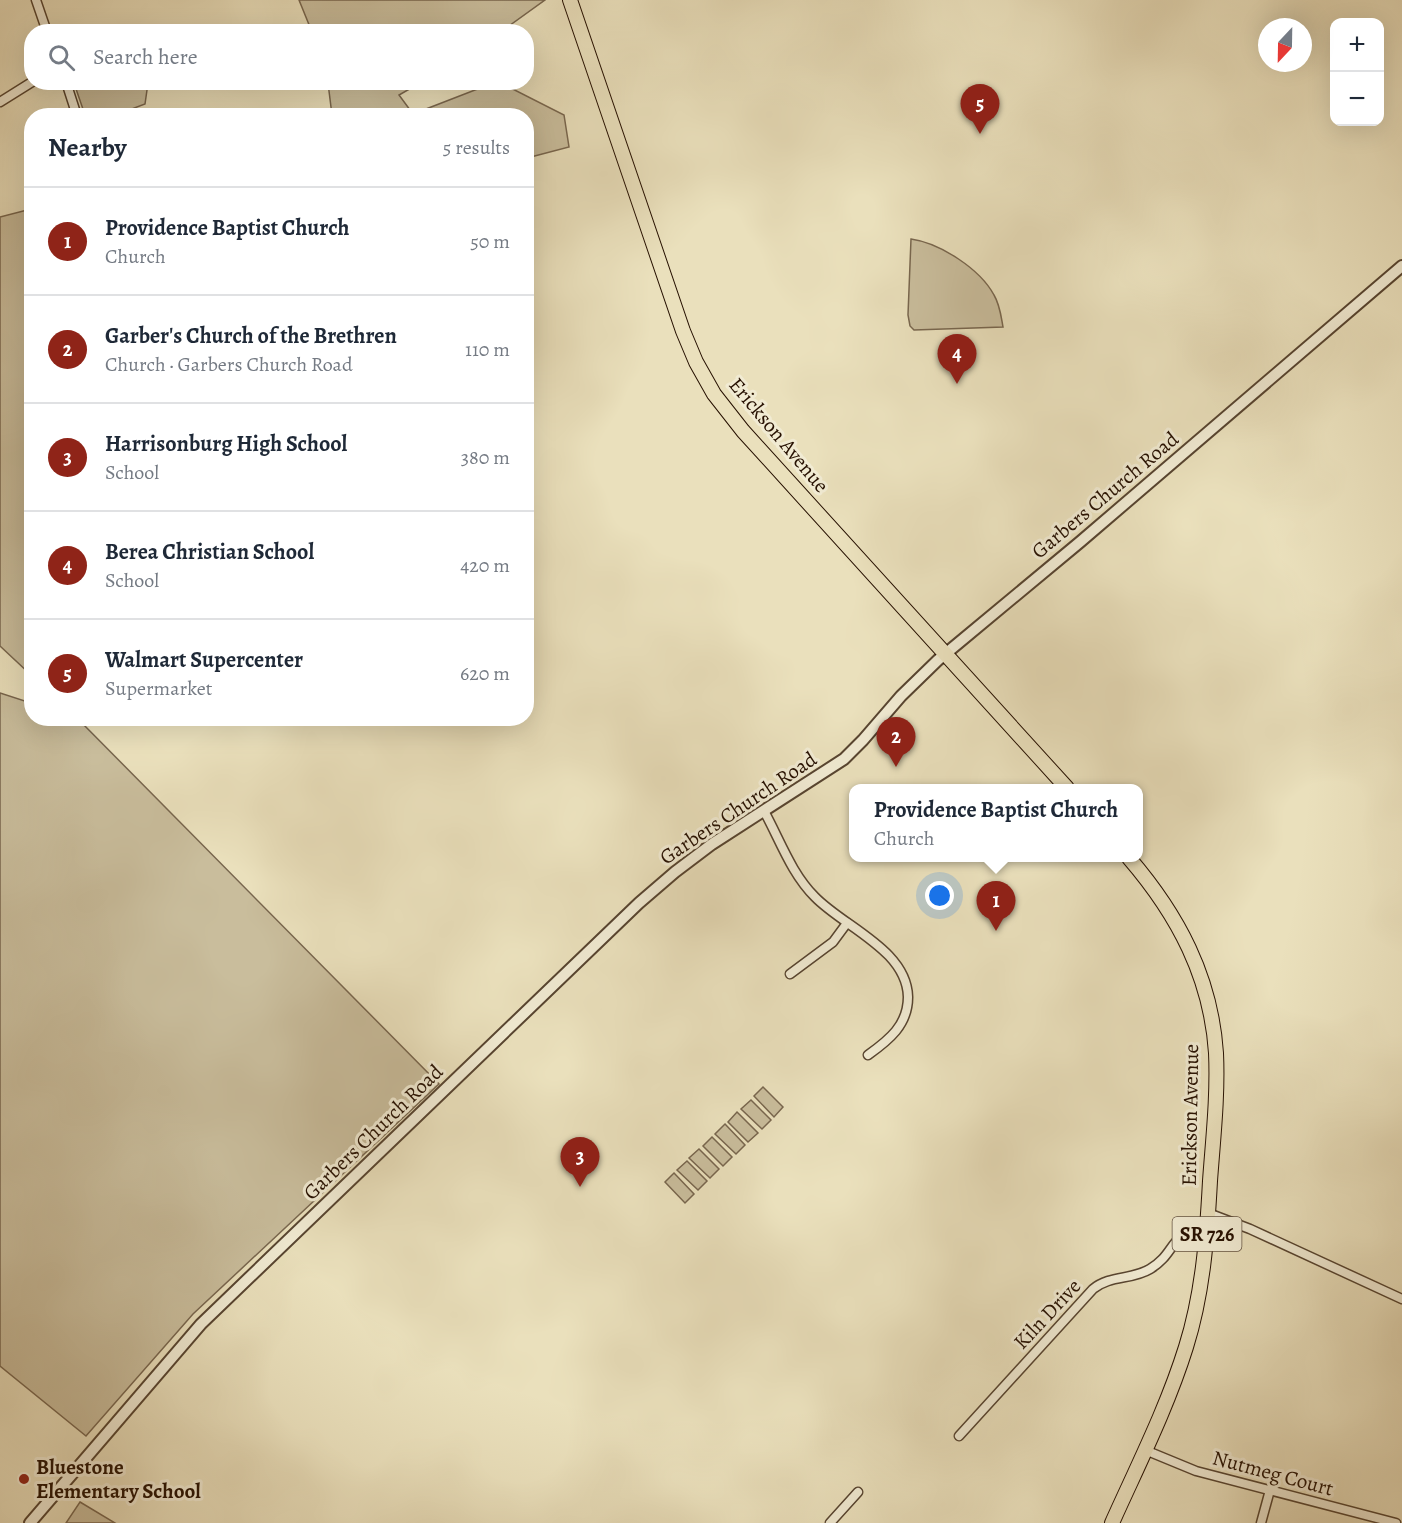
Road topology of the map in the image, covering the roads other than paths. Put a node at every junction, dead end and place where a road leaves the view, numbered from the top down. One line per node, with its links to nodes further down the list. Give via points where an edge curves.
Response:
1 (36, 0): 3 (street)
2 (570, 0): 9 (main road, Erickson Avenue, via 671,300 708,384 743,431)
3 (44, 24)
4 (24, 87): 6 (street)
5 (69, 90): 7 (street)
6 (0, 102)
7 (74, 108)
8 (1402, 266): 9 (street, Garbers Church Road)
9 (946, 653): 10 (main road, Erickson Avenue); 11 (street, Garbers Church Road, via 849,754)
10 (1063, 784)
11 (764, 811): 13 (street, via 802,883); 22 (street, Garbers Church Road, via 712,844 657,887 230,1295 178,1348)
12 (1132, 862): 16 (main road, Erickson Avenue / SR 726, via 1159,894 1183,933 1212,1020 1216,1082)
13 (847, 923): 14 (street, via 832,942); 15 (street, via 891,957 903,975 907,991 901,1025 888,1041)
14 (790, 974)
15 (868, 1055)
16 (1208, 1220): 17 (street, via 1250,1229); 18 (street, Kiln Drive, via 1179,1236 1164,1258 1149,1270 1107,1281 1093,1289); 19 (main road, Erickson Avenue / SR 726, via 1201,1284 1186,1346)
17 (1402, 1299)
18 (959, 1436)
19 (1145, 1450): 20 (street, Nutmeg Court, via 1196,1472); 24 (main road, Erickson Avenue / SR 726)
20 (1270, 1490): 25 (street); 26 (street, Nutmeg Court)
21 (858, 1492): 23 (street)
22 (30, 1523)
23 (831, 1523)
24 (1112, 1523)
25 (1262, 1523)
26 (1396, 1523)

